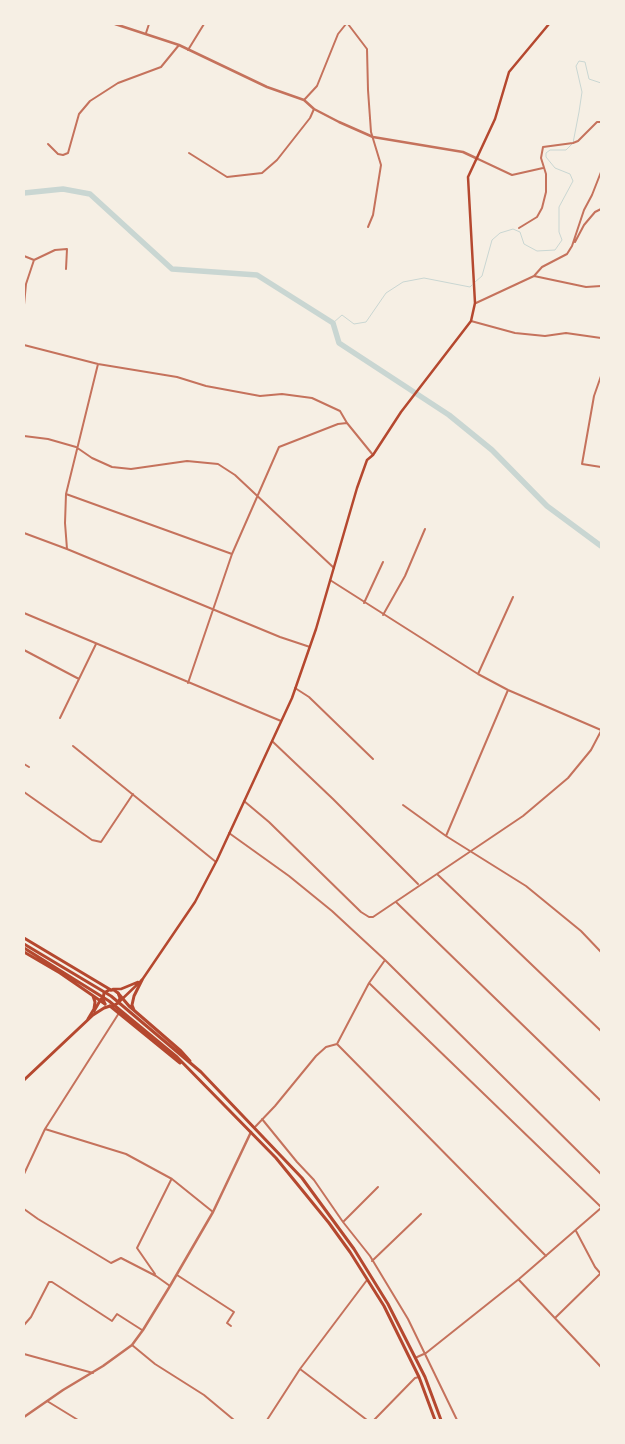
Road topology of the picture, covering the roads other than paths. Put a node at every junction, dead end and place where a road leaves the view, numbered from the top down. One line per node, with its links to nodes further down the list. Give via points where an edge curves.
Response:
1 (115, 24): 6 (street)
2 (149, 24): 6 (street)
3 (204, 24): 8 (street)
4 (347, 24): 9 (street, via 338,34 317,86); 12 (street, via 367,49)
5 (548, 24): 15 (main road, via 509,72 495,119)
6 (146, 33): 7 (street)
7 (179, 45): 8 (street); 13 (street, via 161,67 118,83 90,101 79,114 68,153 58,154)
8 (188, 50): 9 (street, via 266,87)
9 (304, 100): 10 (street)
10 (314, 109): 12 (street); 14 (street, via 277,160 262,173 227,177)
11 (601, 122): 16 (street, via 573,144 543,148 541,158)
12 (373, 137): 15 (street, via 463,152); 19 (street, via 380,165 373,215)
13 (48, 144)
14 (189, 153)
15 (478, 159): 16 (street, via 512,175); 27 (main road, via 468,183)
16 (545, 168): 20 (street, via 546,192 542,208 538,217)
17 (601, 172): 21 (street)
18 (601, 209): 21 (street, via 584,225)
19 (368, 227)
20 (520, 228)
21 (572, 246): 25 (street, via 567,254 542,267)
22 (24, 256): 23 (street)
23 (34, 260): 24 (street, via 55,250 67,249); 28 (street)
24 (66, 269)
25 (534, 276): 26 (street); 27 (street)
26 (601, 286)
27 (475, 303): 29 (main road)
28 (24, 304)
29 (471, 322): 30 (street, via 515,333 545,336 566,333); 38 (main road)
30 (601, 338)
31 (24, 345): 32 (street)
32 (98, 364): 35 (street, via 177,377 260,396 282,394 312,398 340,411); 37 (street)
33 (601, 376): 34 (street)
34 (600, 380): 39 (street, via 590,412 582,464)
35 (347, 423): 38 (street); 41 (street, via 279,447)
36 (24, 436): 37 (street, via 48,438)
37 (76, 447): 40 (street); 41 (street, via 112,467 130,469 187,461 218,464)
38 (373, 455): 47 (main road, via 367,460 357,488)
39 (601, 467)
40 (66, 494): 44 (street); 45 (street)
41 (257, 496): 45 (street); 47 (street)
42 (425, 529): 53 (street, via 405,576)
43 (24, 533): 44 (street)
44 (67, 549): 51 (street)
45 (232, 554): 51 (street)
46 (384, 562): 50 (street)
47 (334, 568): 48 (main road)
48 (330, 580): 50 (street); 55 (main road)
49 (513, 597): 57 (street)
50 (364, 603): 53 (street)
51 (212, 608): 55 (street); 59 (street)
52 (24, 614): 54 (street)
53 (383, 615): 57 (street)
54 (96, 644): 58 (street); 59 (street)
55 (310, 647): 60 (main road)
56 (24, 650): 58 (street)
57 (478, 674): 61 (street)
58 (79, 679): 62 (street)
59 (188, 683): 63 (street)
60 (295, 688): 63 (main road); 67 (street, via 309,697)
61 (508, 690): 64 (street); 75 (street)
62 (60, 718)
63 (281, 721): 65 (main road)
64 (601, 730): 76 (street, via 591,750 568,778 523,816)
65 (272, 741): 72 (main road); 79 (street)
66 (73, 746): 71 (street)
67 (373, 759)
68 (24, 764): 69 (street)
69 (29, 767)
70 (24, 792): 71 (street, via 92,840 100,842)
71 (133, 794): 77 (street)
72 (244, 801): 74 (main road); 80 (street, via 361,912 373,916)
73 (403, 806): 75 (street)
74 (230, 833): 77 (main road); 86 (street, via 332,911)
75 (446, 836): 76 (street)
76 (470, 851): 78 (street); 85 (street, via 526,886 581,931)
77 (216, 862): 87 (main road, via 195,902)
78 (437, 874): 79 (street); 101 (street)
79 (419, 885): 80 (street)
80 (396, 902): 107 (street)
81 (24, 938): 89 (main road)
82 (24, 944): 103 (main road, via 111,996)
83 (24, 948): 103 (main road, via 109,1001)
84 (24, 952): 91 (main road)
85 (601, 952)
86 (384, 960): 88 (street); 113 (street)
87 (142, 980): 89 (main road); 93 (main road); 98 (main road, via 134,996)
88 (369, 983): 102 (street); 116 (street)
89 (111, 990): 90 (main road); 92 (main road)
90 (118, 993): 93 (main road); 95 (main road)
91 (93, 995): 94 (main road); 100 (main road, via 94,1009)
92 (103, 996): 94 (main road); 96 (main road)
93 (123, 998): 95 (main road); 98 (main road)
94 (100, 1000): 96 (main road); 100 (main road)
95 (118, 1003): 97 (main road)
96 (105, 1004): 97 (main road)
97 (111, 1006): 99 (main road); 100 (main road)
98 (134, 1010): 104 (main road)
99 (119, 1013): 105 (main road); 110 (street)
100 (88, 1019): 106 (main road)
101 (601, 1031)
102 (337, 1044): 108 (street, via 326,1047 316,1056); 122 (street)
103 (178, 1055): 104 (main road); 105 (main road)
104 (201, 1072): 109 (main road)
105 (196, 1076): 111 (main road)
106 (24, 1080)
107 (601, 1101)
108 (262, 1119): 109 (street); 120 (street, via 314,1180)
109 (254, 1127): 137 (main road, via 302,1178 354,1249 388,1304)
110 (45, 1129): 112 (street); 114 (street, via 126,1154)
111 (251, 1132): 118 (street); 128 (main road, via 329,1222)
112 (24, 1174)
113 (601, 1174)
114 (172, 1179): 118 (street); 126 (street, via 137,1248)
115 (378, 1187): 120 (street)
116 (601, 1207): 121 (street)
117 (24, 1209): 126 (street, via 111,1263 121,1258)
118 (213, 1212): 125 (street)
119 (421, 1214): 123 (street)
120 (343, 1222): 123 (street)
121 (576, 1230): 122 (street); 124 (street)
122 (546, 1256): 127 (street)
123 (372, 1261): 135 (street)
124 (601, 1274): 130 (street)
125 (177, 1275): 129 (street); 132 (street, via 234,1312 227,1323)
126 (156, 1276): 129 (street)
127 (519, 1279): 130 (street); 135 (street)
128 (367, 1280): 139 (street); 141 (main road, via 384,1306)
129 (170, 1286): 133 (street)
130 (555, 1318): 138 (street)
131 (24, 1325): 133 (street, via 49,1282 52,1282 112,1321 117,1314)
132 (231, 1326)
133 (143, 1330): 134 (street)
134 (132, 1345): 140 (street); 145 (street)
135 (426, 1353): 137 (street); 151 (street)
136 (24, 1354): 140 (street)
137 (415, 1358): 150 (main road)
138 (601, 1368)
139 (300, 1369): 146 (street); 147 (street)
140 (93, 1373): 142 (street)
141 (419, 1377): 148 (street); 149 (main road)
142 (47, 1401): 143 (street); 144 (street)
143 (24, 1417)
144 (78, 1420)
145 (234, 1420)
146 (267, 1420)
147 (367, 1420)
148 (374, 1420)
149 (435, 1420)
150 (441, 1420)
151 (458, 1420)

